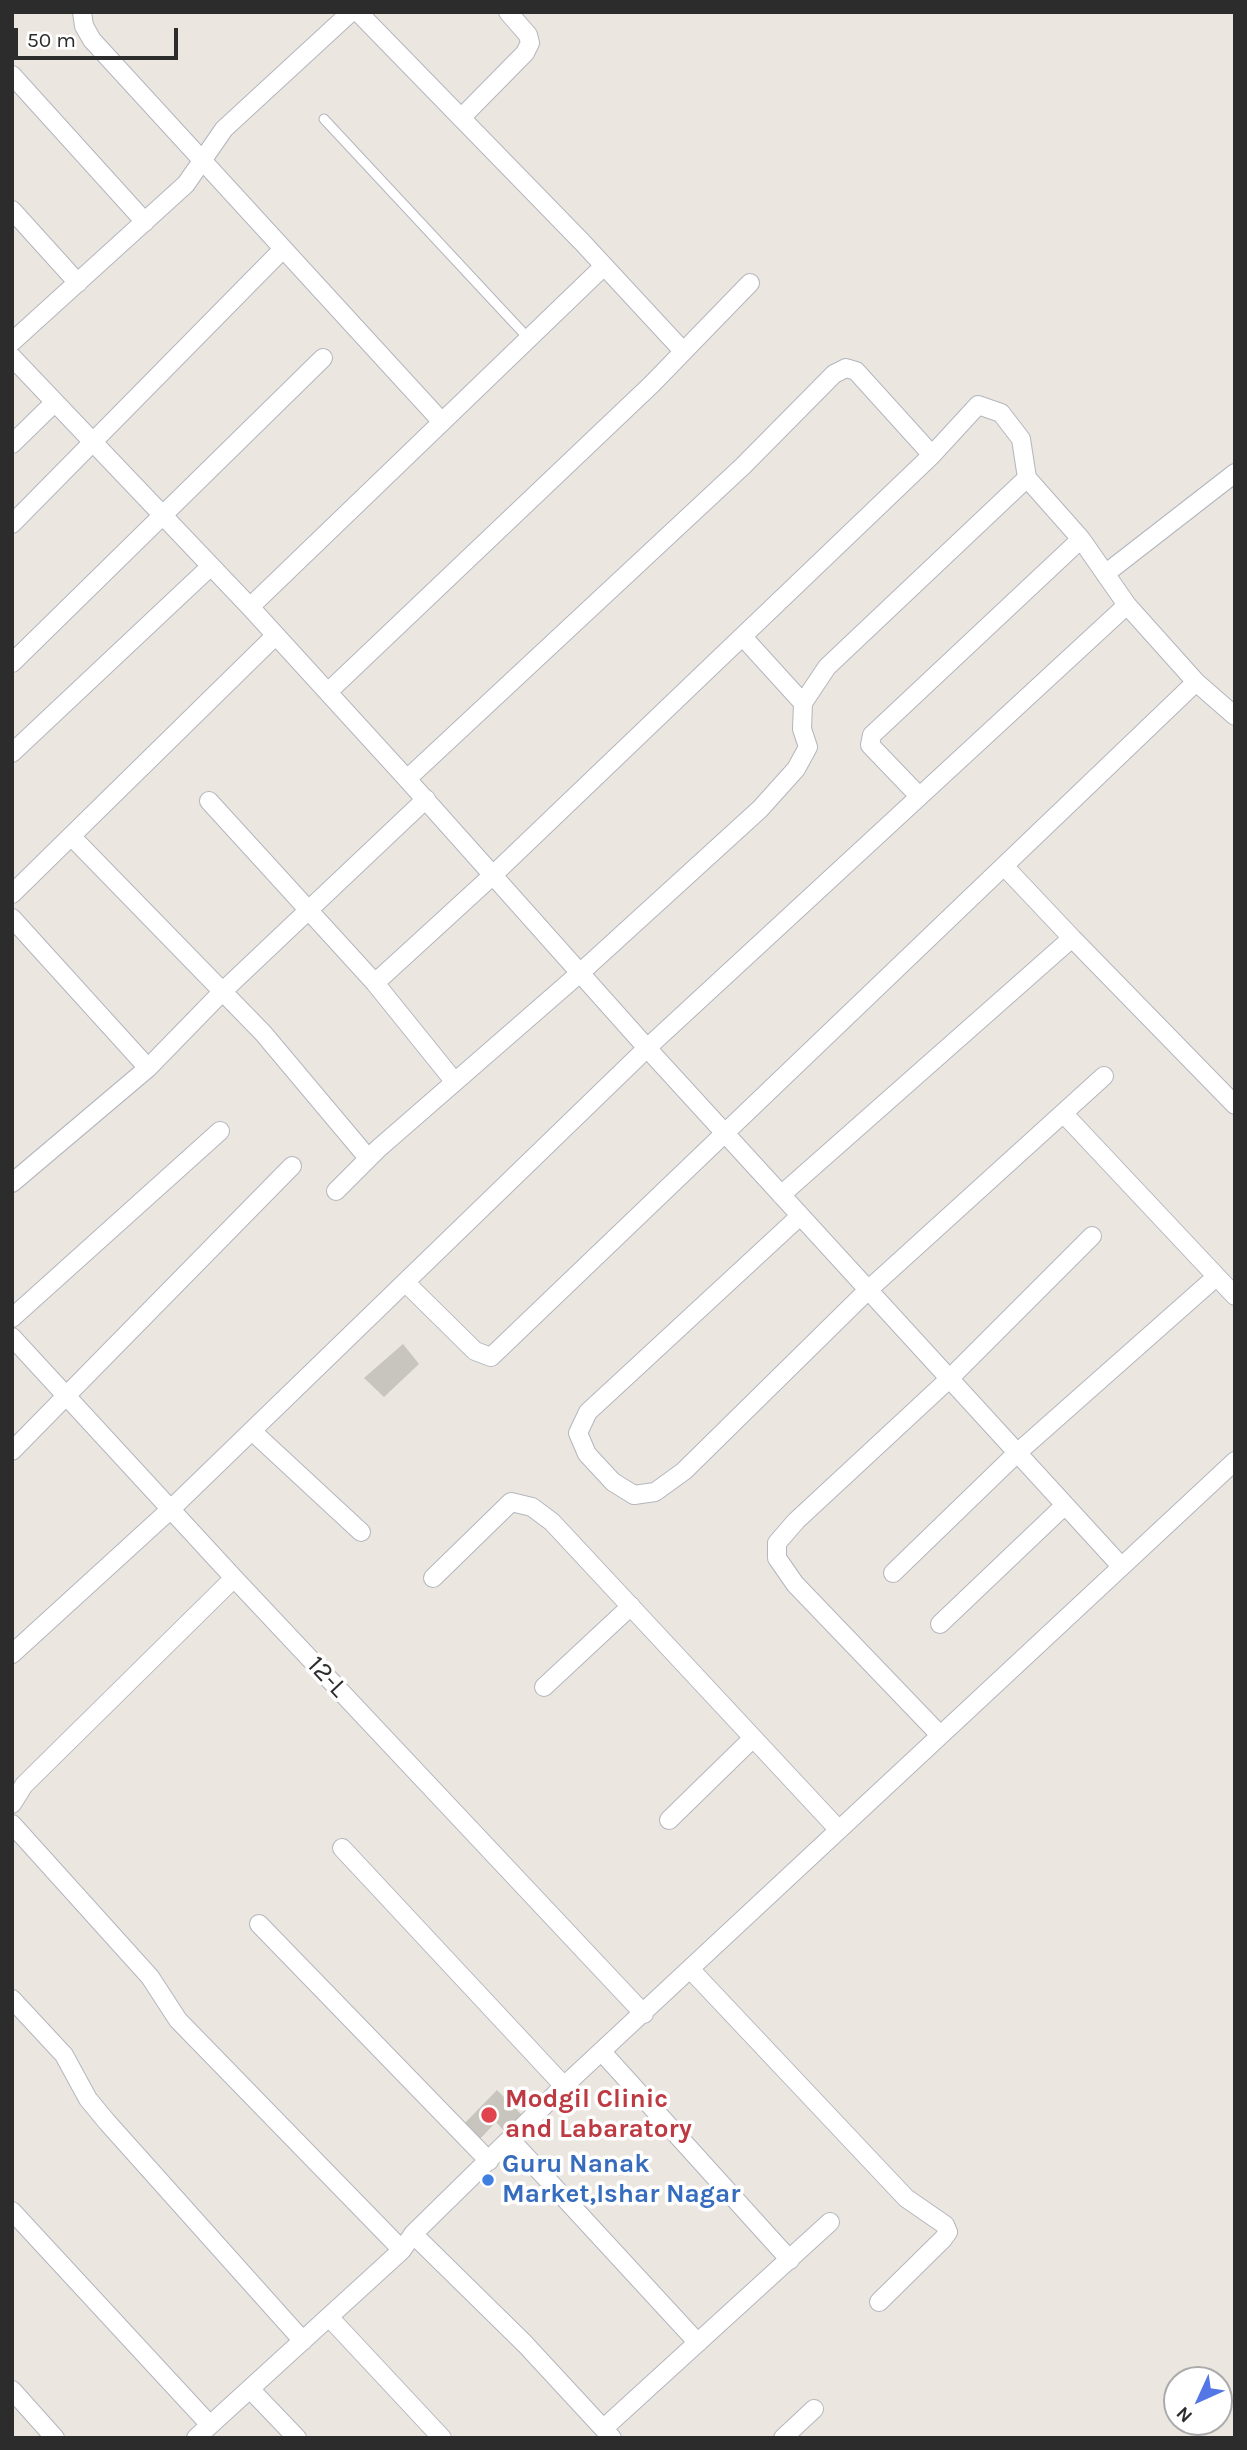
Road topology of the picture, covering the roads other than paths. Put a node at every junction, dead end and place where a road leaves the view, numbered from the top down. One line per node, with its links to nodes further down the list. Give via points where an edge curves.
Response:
1 (82, 12): 8 (street, via 92,40)
2 (351, 12): 8 (street, via 223,129)
3 (358, 12): 6 (street)
4 (508, 12): 6 (street, via 530,43)
5 (12, 75): 10 (street)
6 (461, 118): 12 (street)
7 (324, 119): 15 (lane)
8 (201, 160): 10 (street, via 186,184); 11 (street)
9 (12, 210): 13 (street)
10 (145, 222): 13 (street)
11 (283, 249): 21 (street); 22 (street)
12 (604, 265): 15 (street); 17 (street)
13 (78, 283): 16 (street)
14 (750, 283): 17 (street)
15 (529, 339): 21 (street)
16 (12, 342)
17 (683, 351): 38 (street)
18 (12, 356): 20 (street)
19 (323, 358): 27 (street)
20 (55, 402): 22 (street); 23 (street)
21 (442, 422): 33 (street)
22 (95, 443): 27 (street); 28 (street)
23 (12, 444)
24 (932, 455): 26 (street, via 964,418 978,405 985,405 1001,413 1021,439); 35 (street); 42 (street, via 856,372 846,368 834,374 743,466)
25 (1235, 473): 31 (street)
26 (1027, 478): 29 (street); 39 (street, via 827,667)
27 (164, 517): 30 (street); 36 (street)
28 (12, 524)
29 (1081, 539): 31 (street); 43 (street, via 872,735 870,746)
30 (211, 566): 33 (street); 41 (street)
31 (1105, 574): 32 (street)
32 (1127, 605): 37 (street); 43 (street)
33 (250, 607): 34 (street)
34 (275, 636): 38 (street); 46 (street)
35 (743, 637): 39 (street); 48 (street)
36 (12, 663)
37 (1196, 682): 40 (street); 47 (street)
38 (328, 692): 42 (street)
39 (803, 703): 53 (street, via 802,729 808,747 796,769 760,809)
40 (1235, 716)
41 (12, 753)
42 (407, 779): 44 (street)
43 (918, 795): 56 (street)
44 (426, 799): 48 (street); 50 (street)
45 (209, 801): 50 (street)
46 (72, 837): 49 (street); 55 (street)
47 (1004, 866): 52 (street); 63 (street)
48 (493, 875): 53 (street); 54 (street)
49 (12, 894)
50 (309, 912): 54 (street); 55 (street)
51 (12, 918): 57 (street)
52 (1072, 938): 60 (street); 68 (street)
53 (580, 973): 56 (street); 59 (street)
54 (375, 983): 59 (street)
55 (222, 992): 57 (street); 64 (street, via 263,1033)
56 (647, 1048): 63 (street); 72 (street)
57 (148, 1068): 66 (street)
58 (1104, 1076): 61 (street)
59 (454, 1081): 64 (street)
60 (1235, 1105)
61 (1063, 1114): 71 (street); 73 (street)
62 (220, 1131): 75 (street)
63 (725, 1134): 68 (street); 72 (street, via 491,1357 475,1351)
64 (368, 1158): 67 (street)
65 (292, 1166): 78 (street)
66 (12, 1183)
67 (336, 1191)
68 (780, 1195): 69 (street)
69 (800, 1216): 73 (street); 73 (street, via 588,1412 578,1433 587,1454 613,1482 634,1495 655,1492 684,1471)
70 (1092, 1236): 77 (street)
71 (1216, 1277): 74 (street); 81 (street)
72 (405, 1282): 79 (street)
73 (867, 1291): 77 (street)
74 (1235, 1296)
75 (12, 1318)
76 (12, 1336): 78 (street, 12-L)
77 (948, 1380): 81 (street); 94 (street, via 777,1543 777,1558 795,1584)
78 (67, 1398): 80 (street); 84 (street, 12-L)
79 (252, 1431): 84 (street); 85 (street)
80 (12, 1451)
81 (1016, 1454): 83 (street); 87 (street)
82 (1235, 1461): 86 (street)
83 (1064, 1506): 86 (street); 91 (street)
84 (172, 1508): 88 (street, 12-L); 92 (street)
85 (361, 1532)
86 (1119, 1565): 94 (street)
87 (893, 1573)
88 (234, 1578): 96 (street, via 24,1785); 104 (street, 12-L)
89 (433, 1578): 90 (street, via 511,1502 532,1507 552,1522)
90 (631, 1606): 93 (street); 95 (street)
91 (940, 1624)
92 (12, 1654)
93 (544, 1687)
94 (940, 1735): 99 (street)
95 (753, 1738): 97 (street); 99 (street)
96 (12, 1804)
97 (669, 1820)
98 (12, 1824): 112 (street, via 150,1977 178,2020)
99 (839, 1830): 102 (street)
100 (342, 1847): 106 (street)
101 (259, 1924): 108 (street)
102 (691, 1970): 104 (street); 114 (street, via 906,2198 945,2225 948,2232 943,2239)
103 (12, 1999): 116 (street, via 64,2055 88,2099 107,2122)
104 (644, 2014): 105 (street)
105 (603, 2052): 106 (street); 113 (street)
106 (564, 2086): 107 (street)
107 (510, 2140): 108 (street); 117 (street)
108 (489, 2161): 111 (street)
109 (12, 2211): 121 (street)
110 (831, 2222): 113 (street)
111 (413, 2234): 112 (street); 122 (street)
112 (402, 2249): 115 (street)
113 (790, 2260): 117 (street)
114 (879, 2302)
115 (329, 2317): 116 (street); 125 (street)
116 (303, 2341): 118 (street)
117 (698, 2343): 122 (street)
118 (250, 2389): 121 (street); 124 (street)
119 (12, 2390): 123 (street)
120 (814, 2409): 126 (street)
121 (202, 2433)
122 (608, 2433)
123 (55, 2438)
124 (297, 2438)
125 (442, 2438)
126 (783, 2438)

